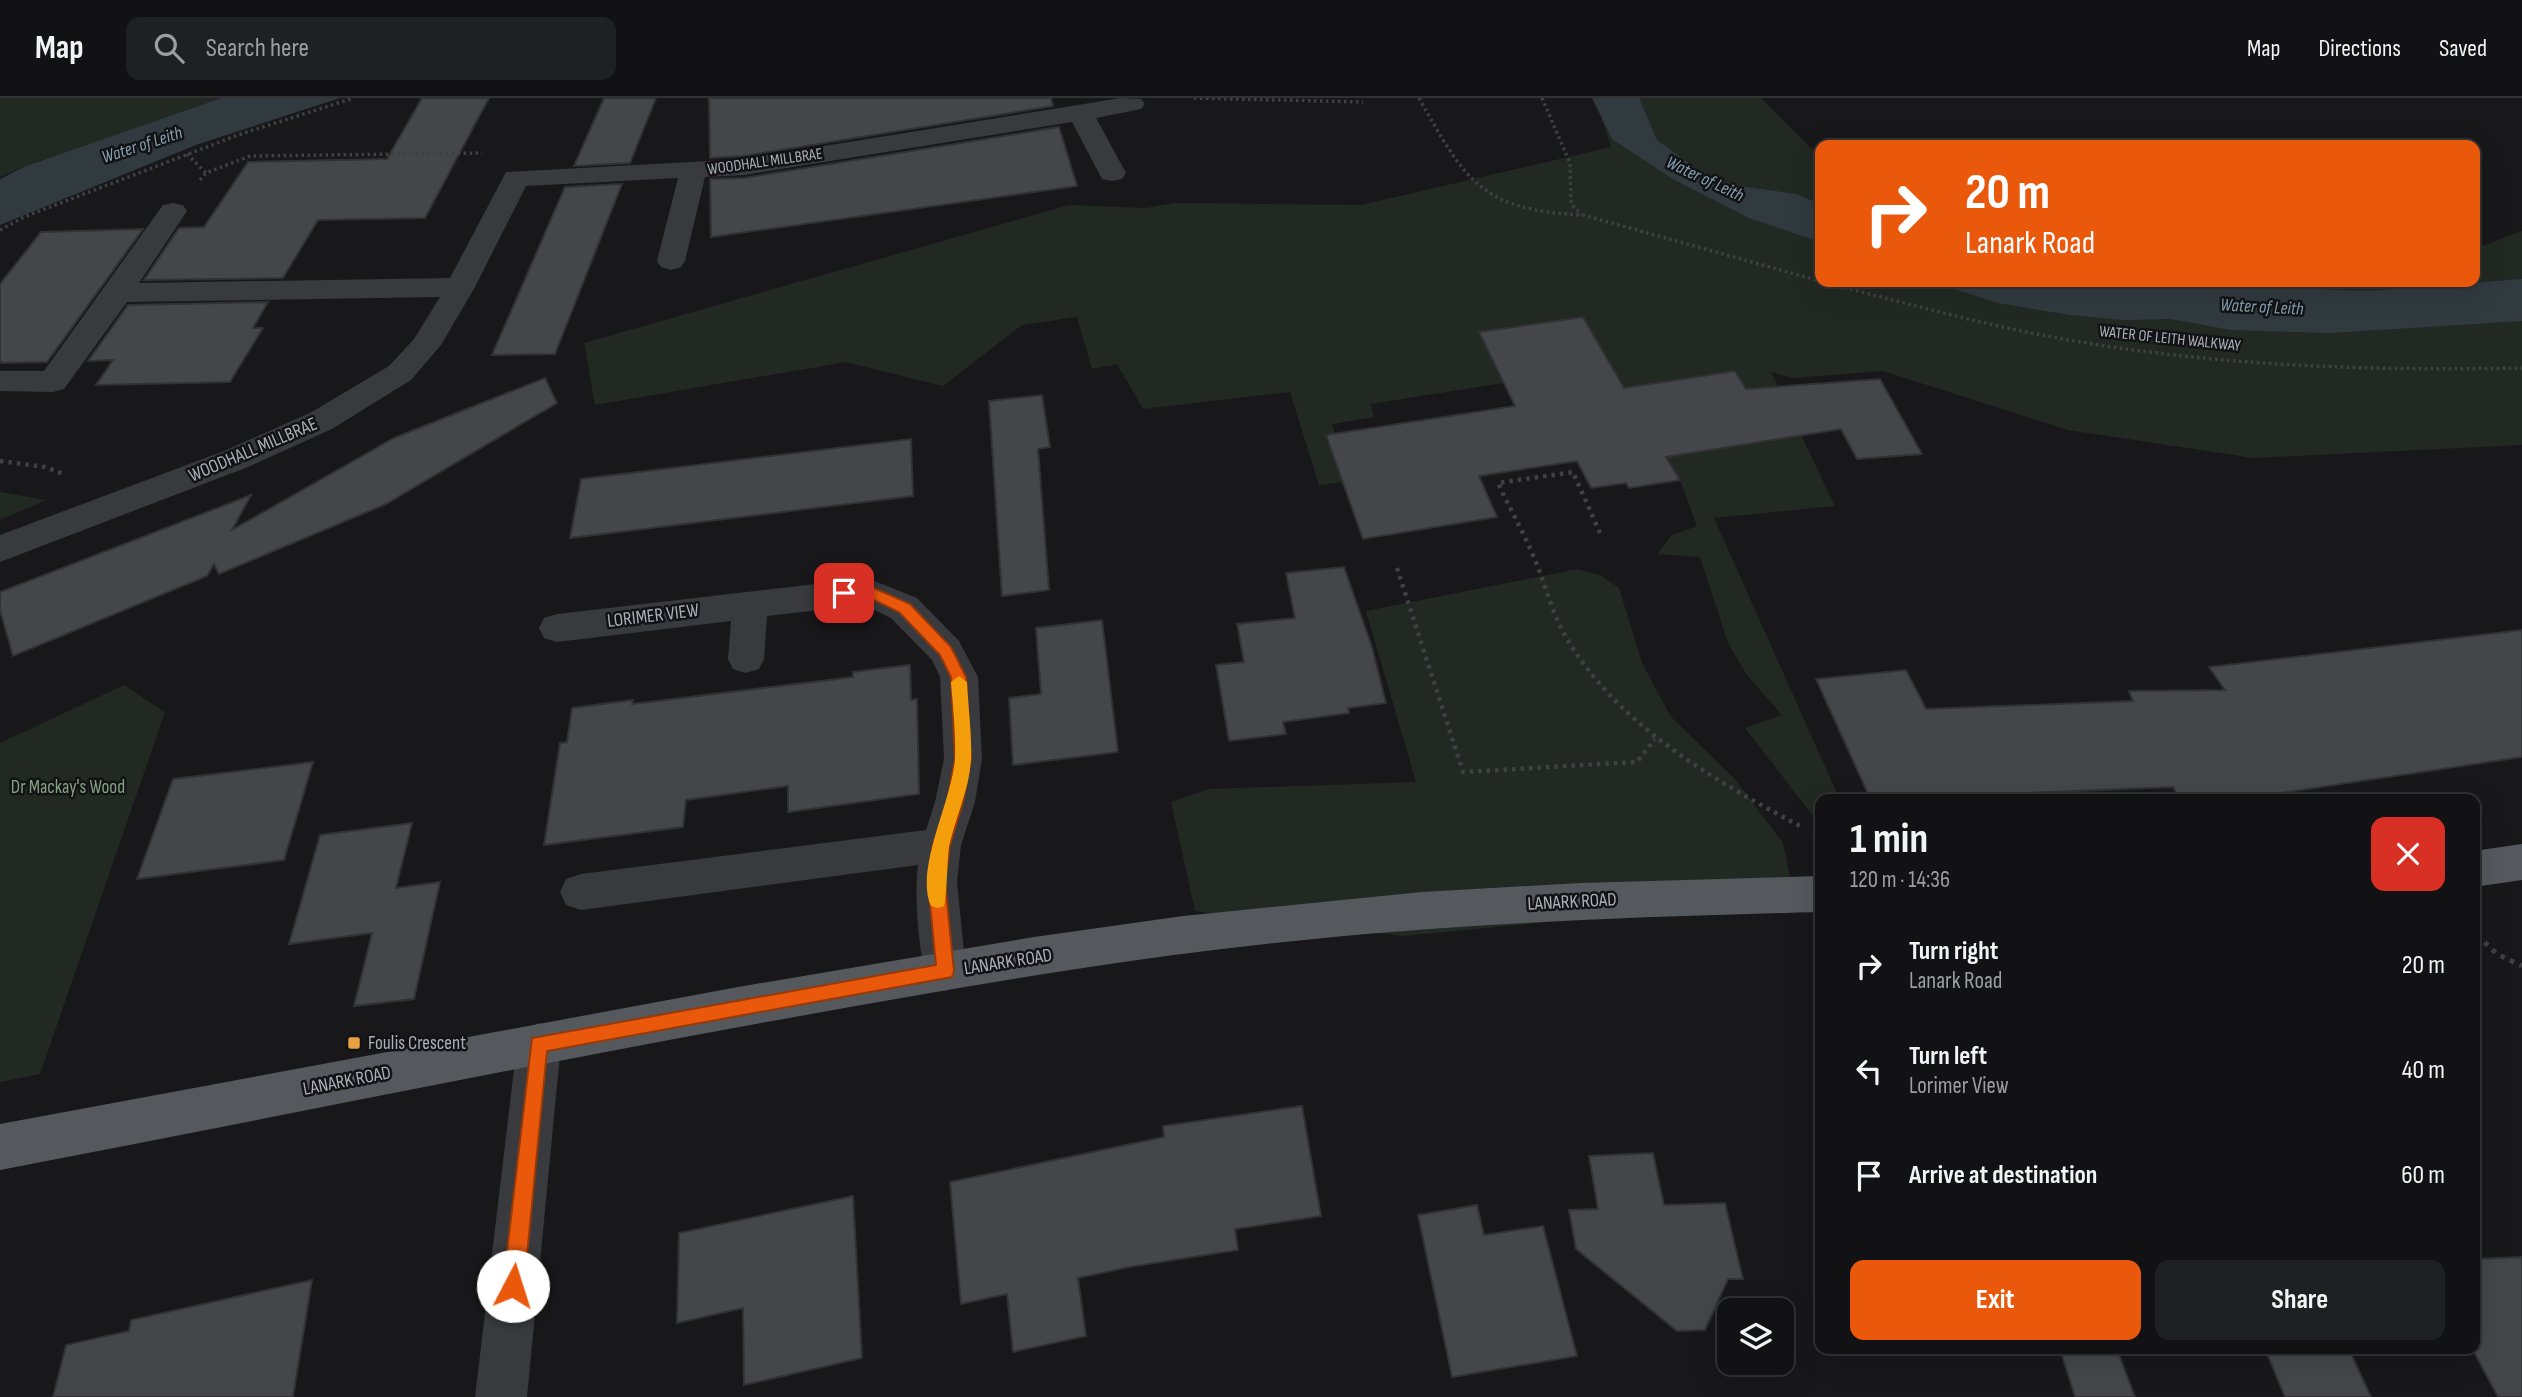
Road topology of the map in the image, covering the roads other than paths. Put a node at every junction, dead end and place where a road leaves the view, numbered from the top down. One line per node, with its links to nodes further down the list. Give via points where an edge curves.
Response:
1 (1132, 104): 2 (street, WOODHALL MILLBRAE)
2 (1080, 113): 3 (street, WOODHALL MILLBRAE, via 744,167); 4 (street)
3 (693, 171): 6 (street); 7 (street, WOODHALL MILLBRAE, via 516,178)
4 (1112, 173)
5 (173, 211): 8 (street)
6 (671, 261)
7 (460, 287): 8 (street); 10 (street, WOODHALL MILLBRAE, via 426,345 400,373 365,397 236,459)
8 (118, 293): 9 (street, via 53,382)
9 (0, 380)
10 (0, 549)
11 (750, 605): 12 (street, LORIMER VIEW); 13 (street); 14 (street, LORIMER VIEW, via 867,591 904,608 946,651 959,677 963,759)
12 (557, 628)
13 (746, 659)
14 (941, 845): 17 (street); 19 (street, LORIMER VIEW, via 936,882)
15 (2522, 862): 16 (main road)
16 (2480, 868)
17 (581, 892)
18 (1815, 894): 19 (main road, LANARK ROAD, via 1446,908 1186,934)
19 (945, 971): 20 (main road, LANARK ROAD)
20 (539, 1044): 21 (main road, LANARK ROAD); 22 (street)
21 (0, 1147)
22 (501, 1397)

